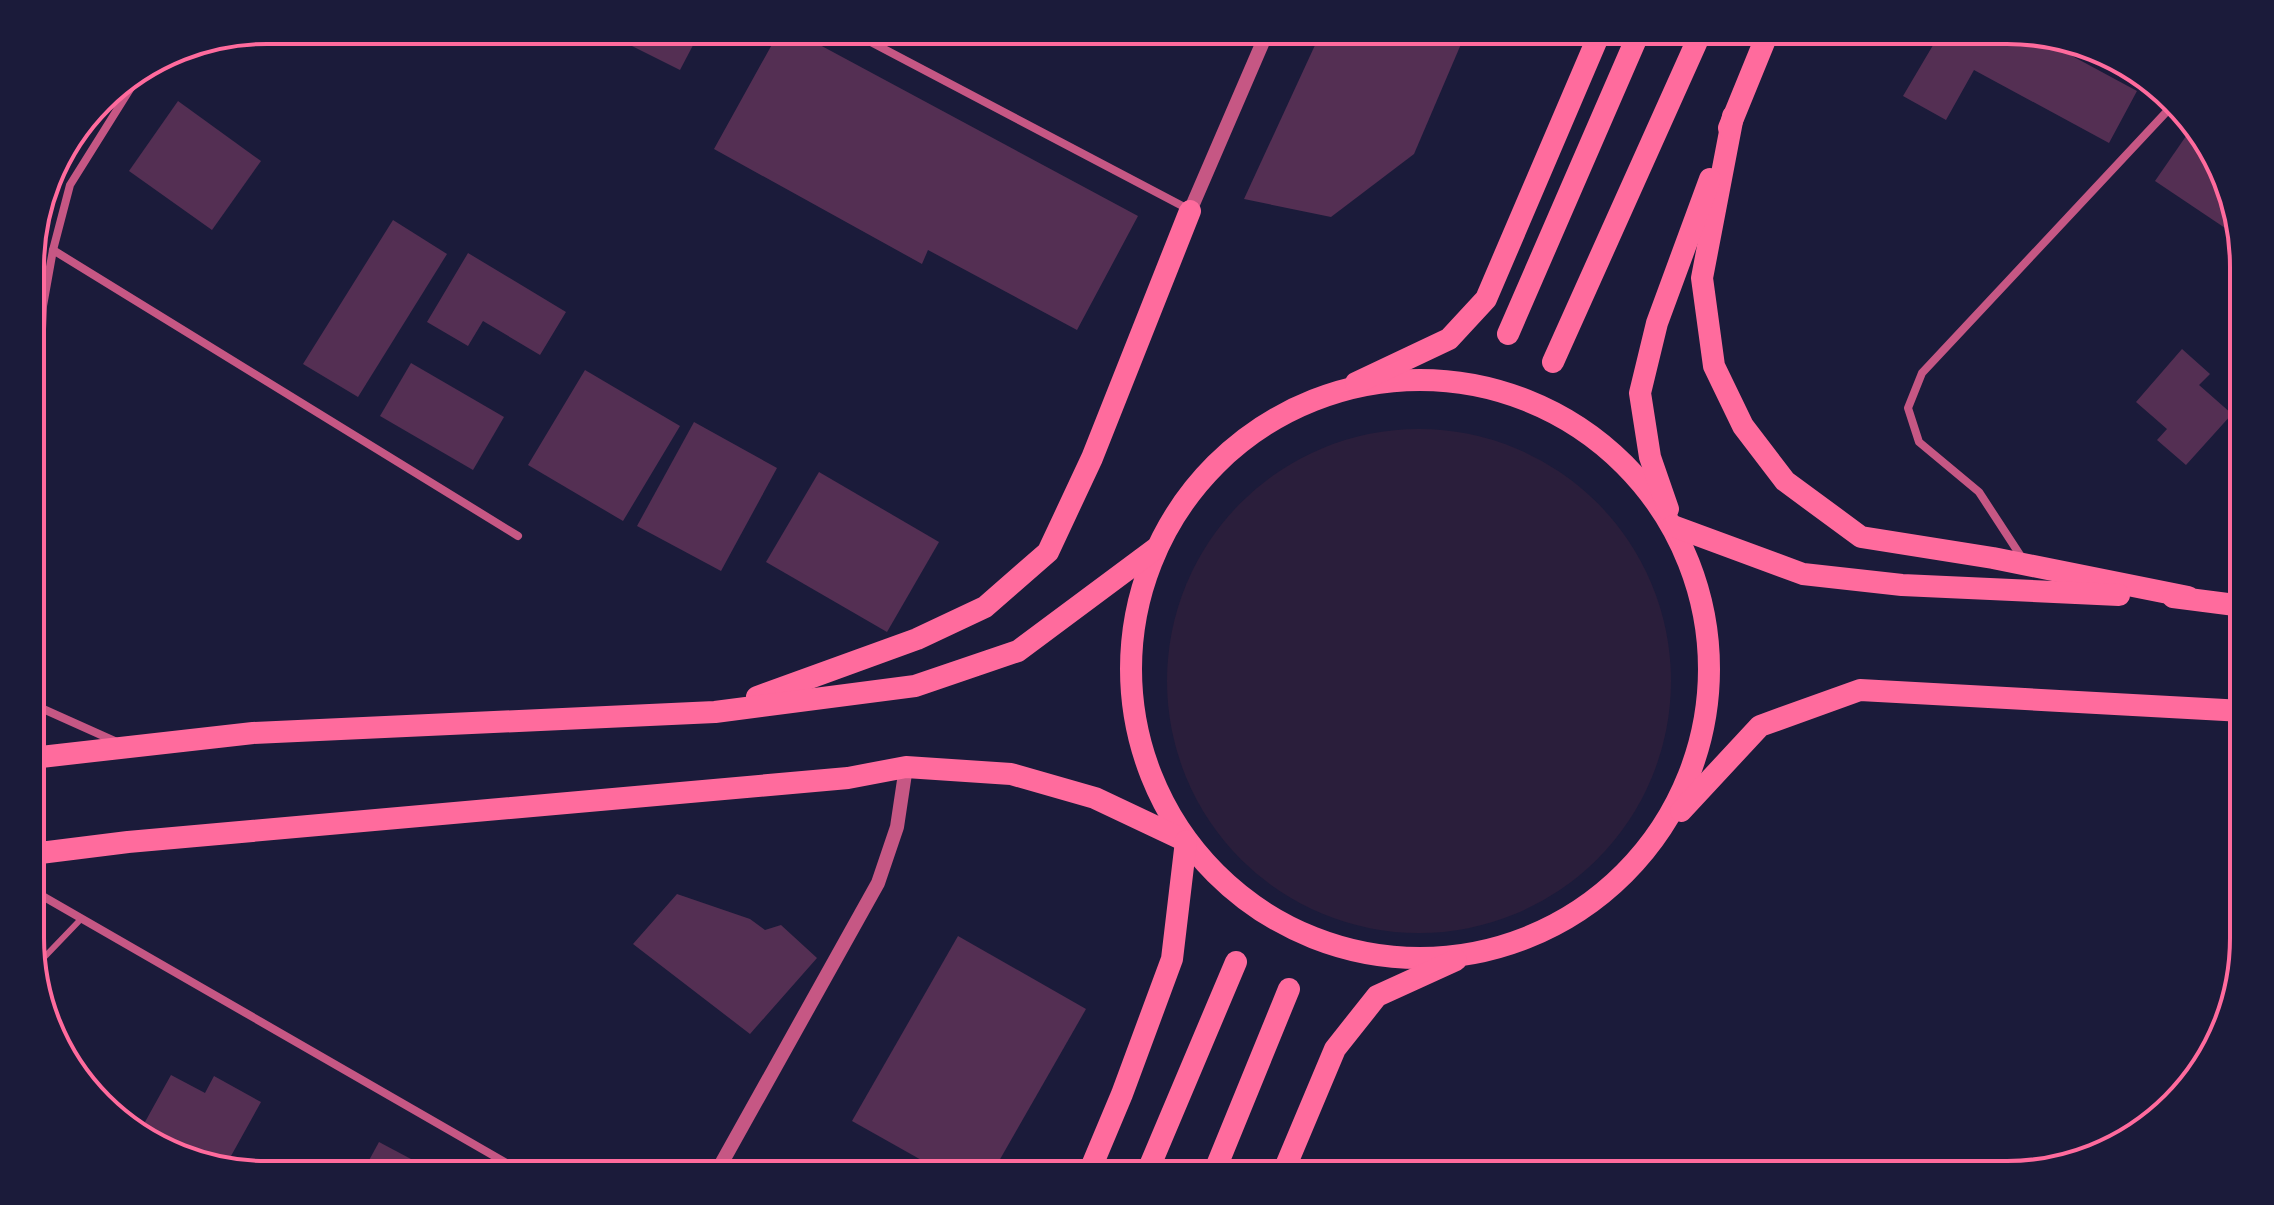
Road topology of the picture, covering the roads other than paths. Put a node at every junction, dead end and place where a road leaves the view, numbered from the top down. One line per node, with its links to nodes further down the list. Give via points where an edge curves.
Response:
1 (874, 44): 10 (street)
2 (1262, 44): 10 (street)
3 (1595, 44): 15 (highway, via 1486,299 1449,339)
4 (1634, 44): 13 (highway)
5 (1696, 44): 14 (highway)
6 (1763, 44): 9 (highway)
7 (127, 94): 11 (street, via 70,185)
8 (2167, 111): 19 (street, via 1922,373 1908,408 1919,442 1979,492)
9 (1733, 116): 16 (highway, via 1657,323 1640,393 1650,457); 19 (highway, via 1702,278 1714,366 1743,426 1785,481 1861,537)
10 (1190, 211): 24 (highway, via 1092,458 1048,552 985,607 917,639)
11 (53, 250): 12 (street); 17 (street)
12 (44, 300)
13 (1508, 334)
14 (1553, 362)
15 (1340, 390): 16 (highway, via 1438,380 1495,389 1550,410 1620,458); 18 (highway, via 1268,422 1207,472)
16 (1673, 526): 20 (highway, via 1803,574 1902,585); 28 (highway, via 1705,612 1711,678 1702,742 1684,791)
17 (518, 536)
18 (1155, 549): 24 (highway, via 1018,651 915,686); 29 (highway, via 1130,642 1135,725 1154,786)
19 (2027, 565): 20 (highway)
20 (2188, 597): 21 (highway)
21 (2230, 604)
22 (44, 709): 25 (street)
23 (2230, 710): 28 (highway, via 1860,690 1760,726)
24 (715, 712): 25 (highway, via 253,733)
25 (127, 746): 26 (highway)
26 (44, 756)
27 (906, 767): 29 (highway, via 1011,774 1095,798); 30 (highway, via 848,778); 38 (street, via 897,827 878,883)
28 (1658, 835): 33 (highway, via 1622,878 1578,913 1525,939)
29 (1186, 841): 33 (highway, via 1230,888 1284,925 1359,952 1414,958); 39 (highway, via 1172,959)
30 (44, 852)
31 (44, 897): 32 (street)
32 (81, 919): 34 (lane); 37 (street)
33 (1468, 954): 42 (highway, via 1377,996 1335,1049)
34 (45, 956)
35 (1236, 962): 40 (highway)
36 (1289, 989): 41 (highway)
37 (503, 1161)
38 (723, 1161)
39 (1094, 1161)
40 (1152, 1161)
41 (1219, 1161)
42 (1288, 1161)

